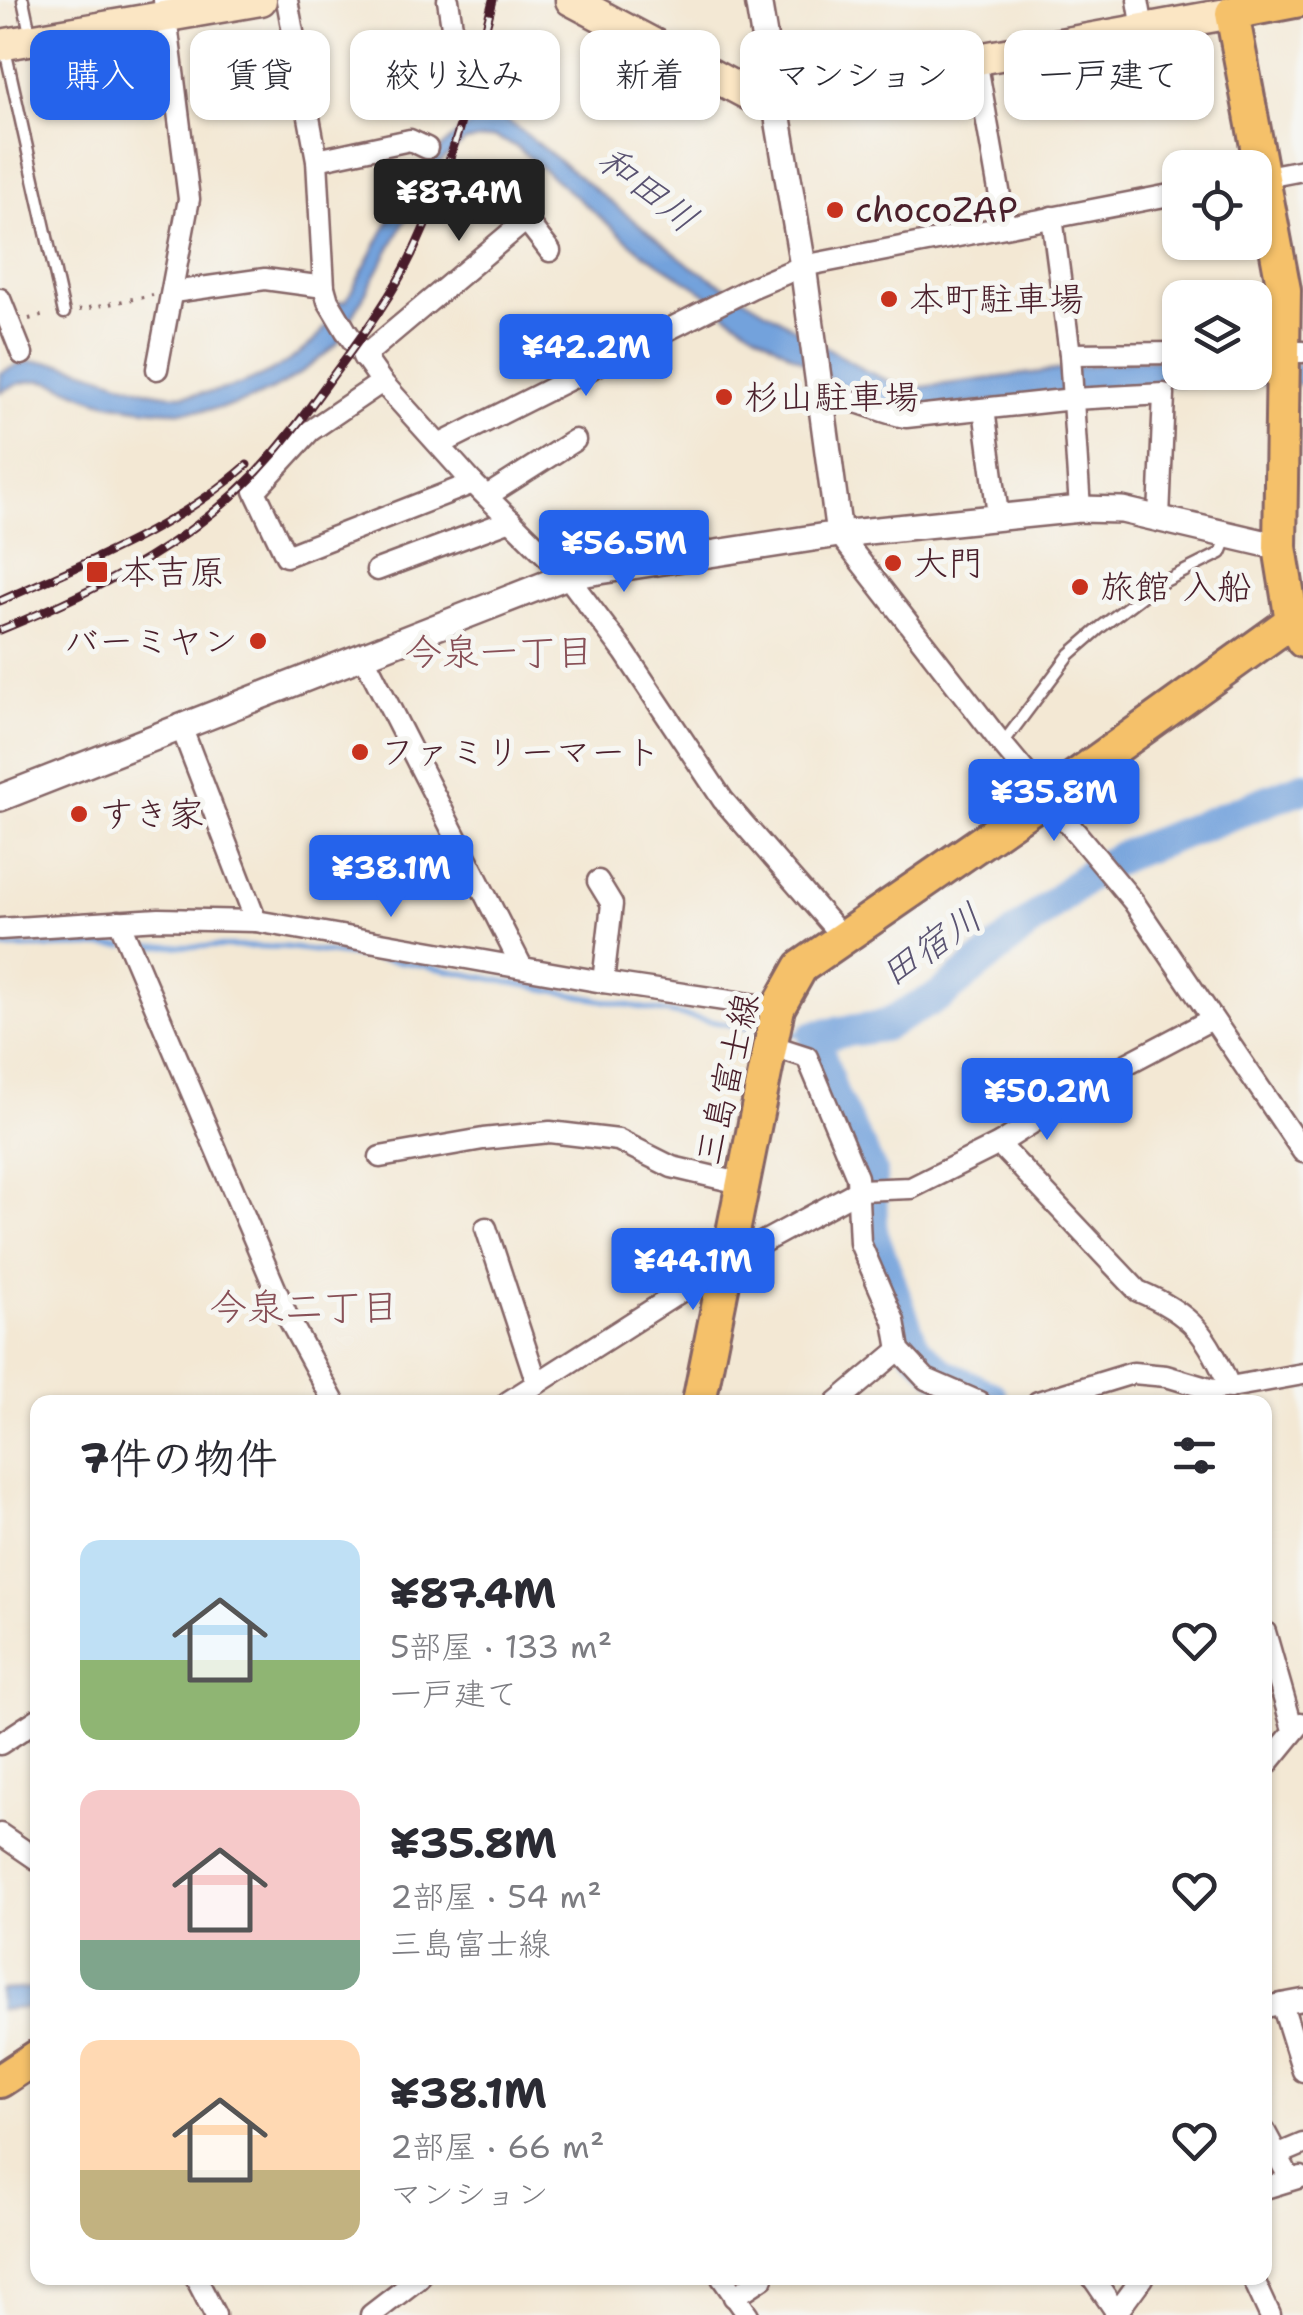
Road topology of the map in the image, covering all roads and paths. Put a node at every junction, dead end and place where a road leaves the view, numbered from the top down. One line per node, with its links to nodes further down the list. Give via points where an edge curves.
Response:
1 (23, 0): 13 (lane)
2 (261, 0): 8 (main road)
3 (287, 0): 20 (street)
4 (448, 0): 11 (street)
5 (571, 0): 15 (main road)
6 (758, 0): 12 (street)
7 (1300, 0): 9 (main road)
8 (165, 8): 13 (main road); 29 (street, via 189,199)
9 (1237, 8): 10 (main road); 19 (main road, 三島富士線)
10 (1141, 14): 14 (main road)
11 (452, 30)
12 (763, 30)
13 (12, 43): 32 (lane)
14 (984, 57)
15 (740, 90)
16 (984, 105): 25 (street)
17 (779, 120): 28 (street)
18 (426, 148): 20 (street, via 410,140)
19 (1255, 150)
20 (317, 160): 30 (street)
21 (1303, 170): 22 (street)
22 (1272, 176)
23 (1162, 196): 24 (street)
24 (1052, 217): 25 (street); 37 (street)
25 (1005, 226): 28 (street)
26 (1272, 238): 38 (main road, 三島富士線, via 1284,290)
27 (550, 251): 36 (street, via 526,220)
28 (802, 266): 42 (street); 45 (street)
29 (173, 292): 30 (street, via 265,279); 32 (path); 39 (street)
30 (326, 294): 36 (street)
31 (0, 299): 33 (street)
32 (64, 311): 33 (path)
33 (10, 324): 34 (street)
34 (22, 354)
35 (1162, 354): 37 (street)
36 (363, 357): 40 (street)
37 (1070, 360): 41 (street)
38 (1282, 361): 53 (main road, 三島富士線)
39 (157, 368)
40 (382, 382): 45 (street); 46 (street, via 310,431 255,491 286,556)
41 (1072, 396): 43 (street); 47 (street); 49 (street, via 1164,394)
42 (822, 401): 43 (street, via 843,397 906,417); 51 (street)
43 (984, 408): 48 (street)
44 (575, 440): 46 (street)
45 (440, 444): 46 (street)
46 (480, 490): 50 (street)
47 (1080, 509): 48 (street); 49 (street)
48 (998, 515): 51 (street)
49 (1159, 518): 52 (street)
50 (511, 520): 54 (street); 55 (street)
51 (839, 534): 55 (street); 59 (street)
52 (1228, 535): 53 (street); 59 (lane, via 1221,553 1154,586 1080,645)
53 (1280, 547): 56 (main road, 三島富士線)
54 (377, 570)
55 (567, 576): 57 (street); 66 (street, via 723,800)
56 (1299, 620): 60 (main road, 三島富士線)
57 (364, 657): 58 (street); 67 (street)
58 (182, 729): 61 (street); 64 (street)
59 (1002, 744): 60 (street)
60 (1047, 797): 66 (main road, 三島富士線); 69 (street, via 1133,901)
61 (0, 798)
62 (598, 881): 68 (street, via 612,904)
63 (120, 921): 64 (street); 65 (street); 82 (street, via 286,1314)
64 (256, 921): 67 (street)
65 (0, 929)
66 (844, 940): 70 (main road, 三島富士線, via 800,967)
67 (522, 967): 68 (street)
68 (603, 982): 70 (street)
69 (1212, 1019): 71 (street, via 1118,1068); 72 (street)
70 (775, 1029): 74 (main road, 三島富士線); 75 (street, via 807,1058)
71 (999, 1144): 75 (street, via 911,1188); 81 (street, via 1138,1292 1174,1310 1210,1342)
72 (1303, 1152)
73 (380, 1158): 74 (street, via 550,1132 618,1140 672,1167)
74 (744, 1184): 77 (main road, 三島富士線)
75 (859, 1190): 77 (street); 78 (street, via 860,1243 894,1321)
76 (486, 1228): 80 (street)
77 (730, 1260): 80 (street); 84 (main road, 三島富士線)
78 (899, 1350): 85 (street); 86 (street, via 926,1379)
79 (1303, 1374): 81 (street)
80 (537, 1384): 83 (street)
81 (1219, 1393): 87 (street, via 1133,1373)
82 (330, 1395)
83 (519, 1395)
84 (701, 1395)
85 (845, 1395)
86 (963, 1395)
87 (1061, 1395)
88 (1272, 1652): 90 (street)
89 (30, 1724): 91 (street)
90 (1298, 1726): 92 (street)
91 (0, 1744)
92 (1272, 1758)
93 (0, 1834): 94 (street)
94 (30, 1855)
95 (1283, 2004): 97 (street)
96 (30, 2061): 98 (main road)
97 (1303, 2071)
98 (0, 2080)
99 (1303, 2144): 101 (street)
100 (1272, 2145): 101 (street)
101 (1277, 2154): 102 (street)
102 (1297, 2178): 103 (street)
103 (1272, 2186)
104 (199, 2285): 113 (street)
105 (410, 2285): 114 (street)
106 (726, 2285): 111 (street)
107 (752, 2285): 111 (street)
108 (1097, 2285): 112 (street)
109 (1137, 2285): 112 (street)
110 (1256, 2285): 116 (street)
111 (734, 2297): 115 (street)
112 (1116, 2314)
113 (214, 2315)
114 (370, 2315)
115 (748, 2315)
116 (1270, 2315)

